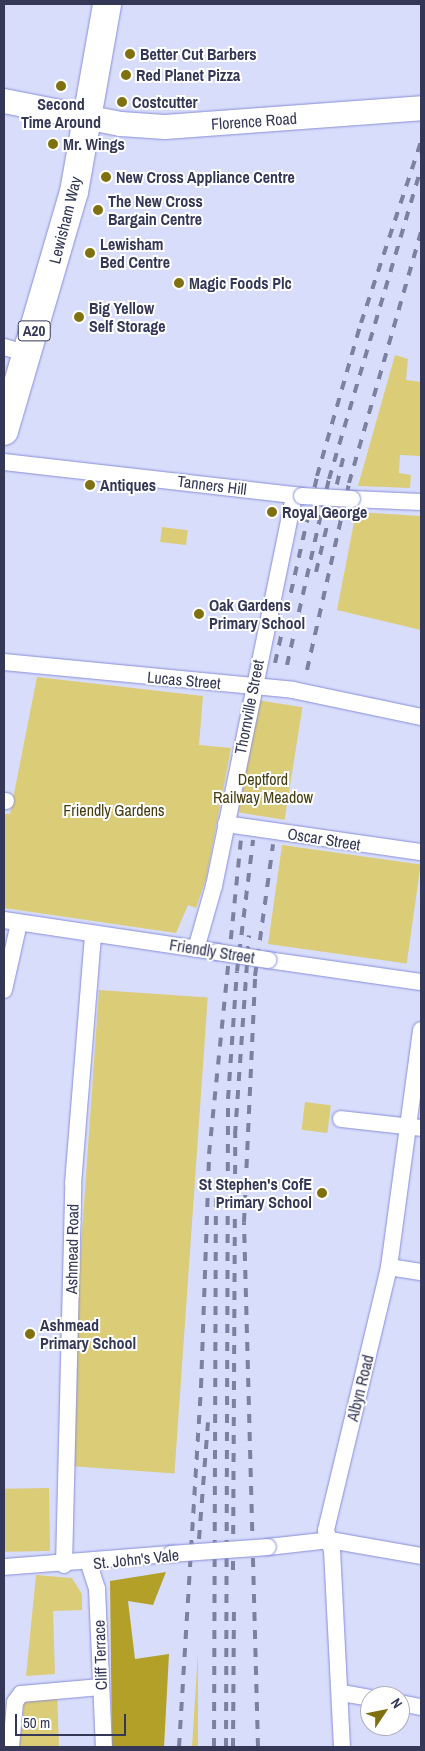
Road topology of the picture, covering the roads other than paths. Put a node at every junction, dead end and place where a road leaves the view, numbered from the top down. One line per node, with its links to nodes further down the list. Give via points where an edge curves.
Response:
1 (107, 4): 4 (highway, Lewisham Way / A20)
2 (4, 101): 4 (main road, Florence Road)
3 (421, 108): 4 (main road, Florence Road, via 165,127)
4 (88, 117): 5 (highway, Lewisham Way / A20, via 74,192)
5 (16, 351): 6 (highway, Lewisham Way / A20)
6 (4, 431)
7 (4, 462): 8 (street, Tanners Hill)
8 (298, 495): 9 (street, Tanners Hill, bridge); 11 (street, Thornville Street)
9 (421, 502)
10 (4, 662): 11 (street, Lucas Street)
11 (252, 686): 12 (street, Lucas Street, via 308,692); 13 (street, Thornville Street)
12 (421, 717)
13 (226, 824): 14 (street, Oscar Street); 17 (street, Thornville Street)
14 (421, 852)
15 (11, 921): 16 (street, Friendly Street); 19 (street)
16 (93, 934): 17 (street, Friendly Street); 28 (street, Ashmead Road, via 73,1184)
17 (196, 949): 18 (street, Friendly Street, bridge)
18 (421, 982)
19 (4, 990)
20 (421, 1030): 22 (street, Albyn Road)
21 (341, 1119): 22 (street)
22 (415, 1127): 23 (street, Albyn Road)
23 (389, 1267): 24 (street); 25 (street, Albyn Road, via 326,1530)
24 (421, 1272)
25 (330, 1540): 26 (street, St. John's Vale); 27 (street, St. John's Vale, bridge); 31 (street, Albyn Road)
26 (421, 1556)
27 (89, 1564): 28 (street, St. John's Vale); 30 (street, Cliff Terrace, via 97,1589)
28 (64, 1565): 29 (street, St. John's Vale)
29 (4, 1567)
30 (101, 1687): 33 (street, via 21,1694 15,1702); 34 (street, Cliff Terrace)
31 (342, 1694): 32 (street); 35 (street, Albyn Road)
32 (360, 1697)
33 (11, 1747)
34 (104, 1747)
35 (342, 1747)

